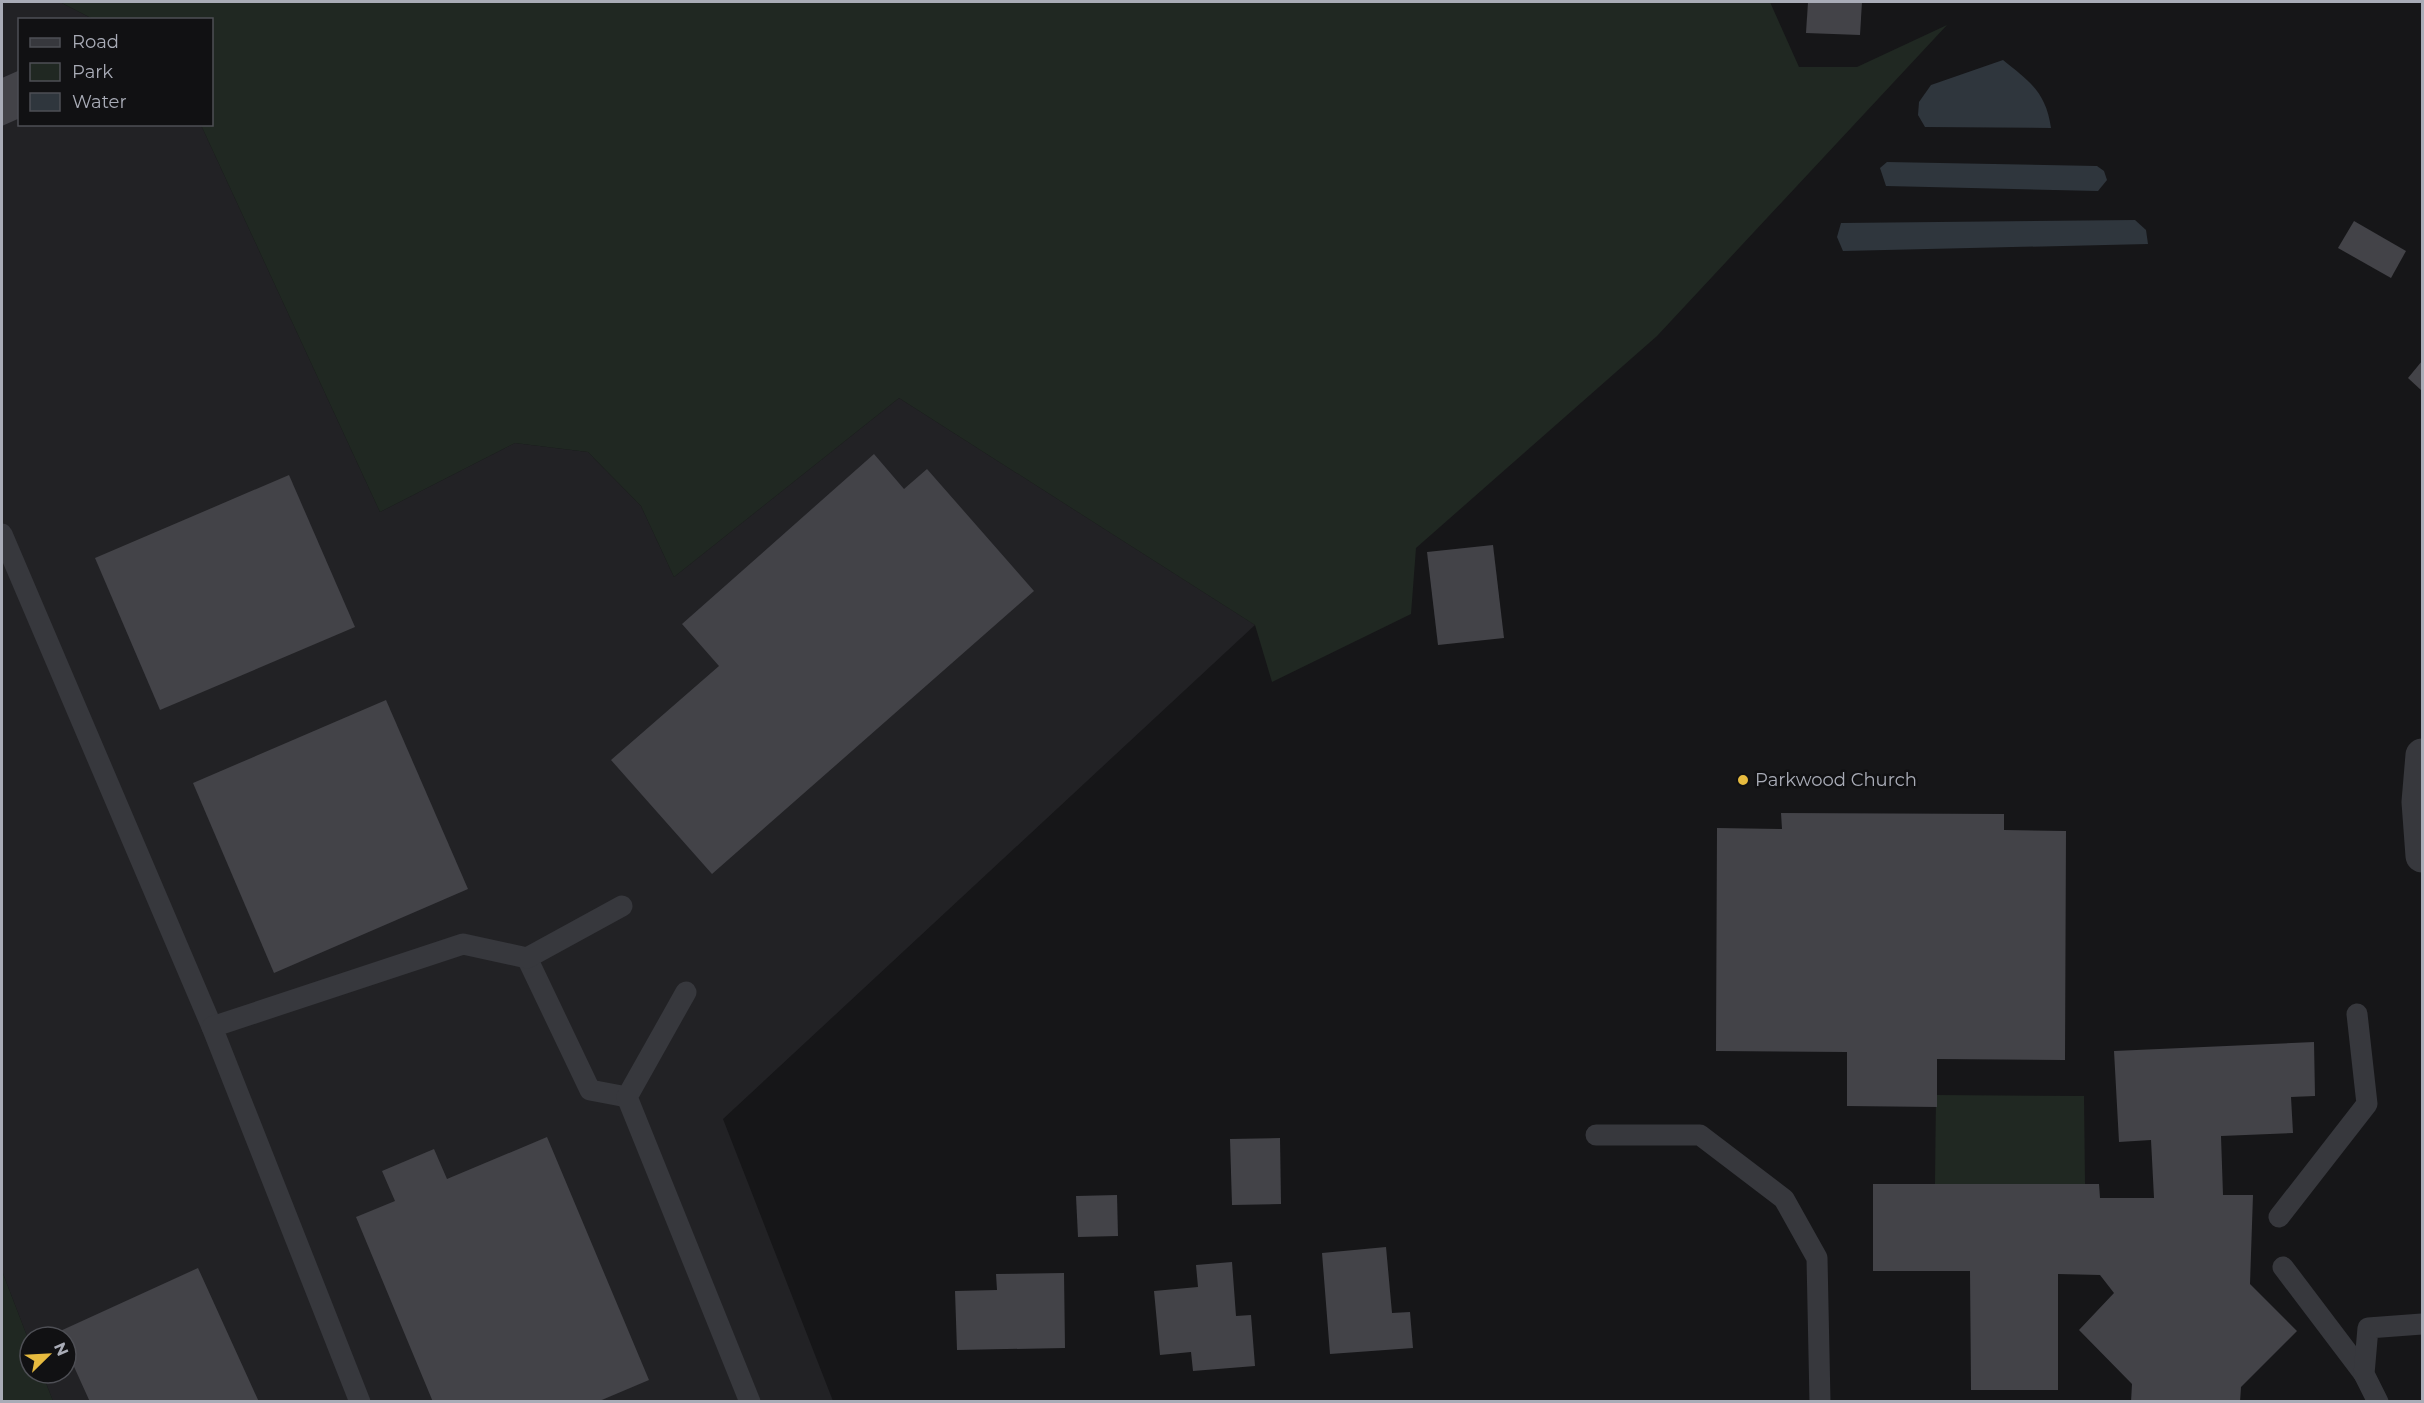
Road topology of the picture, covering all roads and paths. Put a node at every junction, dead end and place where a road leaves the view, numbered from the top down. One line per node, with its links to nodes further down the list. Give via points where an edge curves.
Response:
1 (2, 534): 8 (lane)
2 (2422, 755): 3 (street, via 2418,802)
3 (2422, 856)
4 (622, 906): 5 (lane)
5 (527, 958): 8 (lane, via 463,944); 9 (lane, via 590,1090)
6 (686, 992): 9 (lane)
7 (2357, 1014): 11 (lane, via 2367,1104)
8 (212, 1027): 15 (lane)
9 (627, 1097): 16 (lane)
10 (1596, 1136): 17 (lane, via 1700,1135 1784,1200 1817,1258)
11 (2279, 1217)
12 (2283, 1267): 14 (lane)
13 (2422, 1324): 14 (lane, via 2368,1328)
14 (2364, 1374): 18 (lane)
15 (360, 1401)
16 (750, 1401)
17 (1820, 1401)
18 (2378, 1401)

